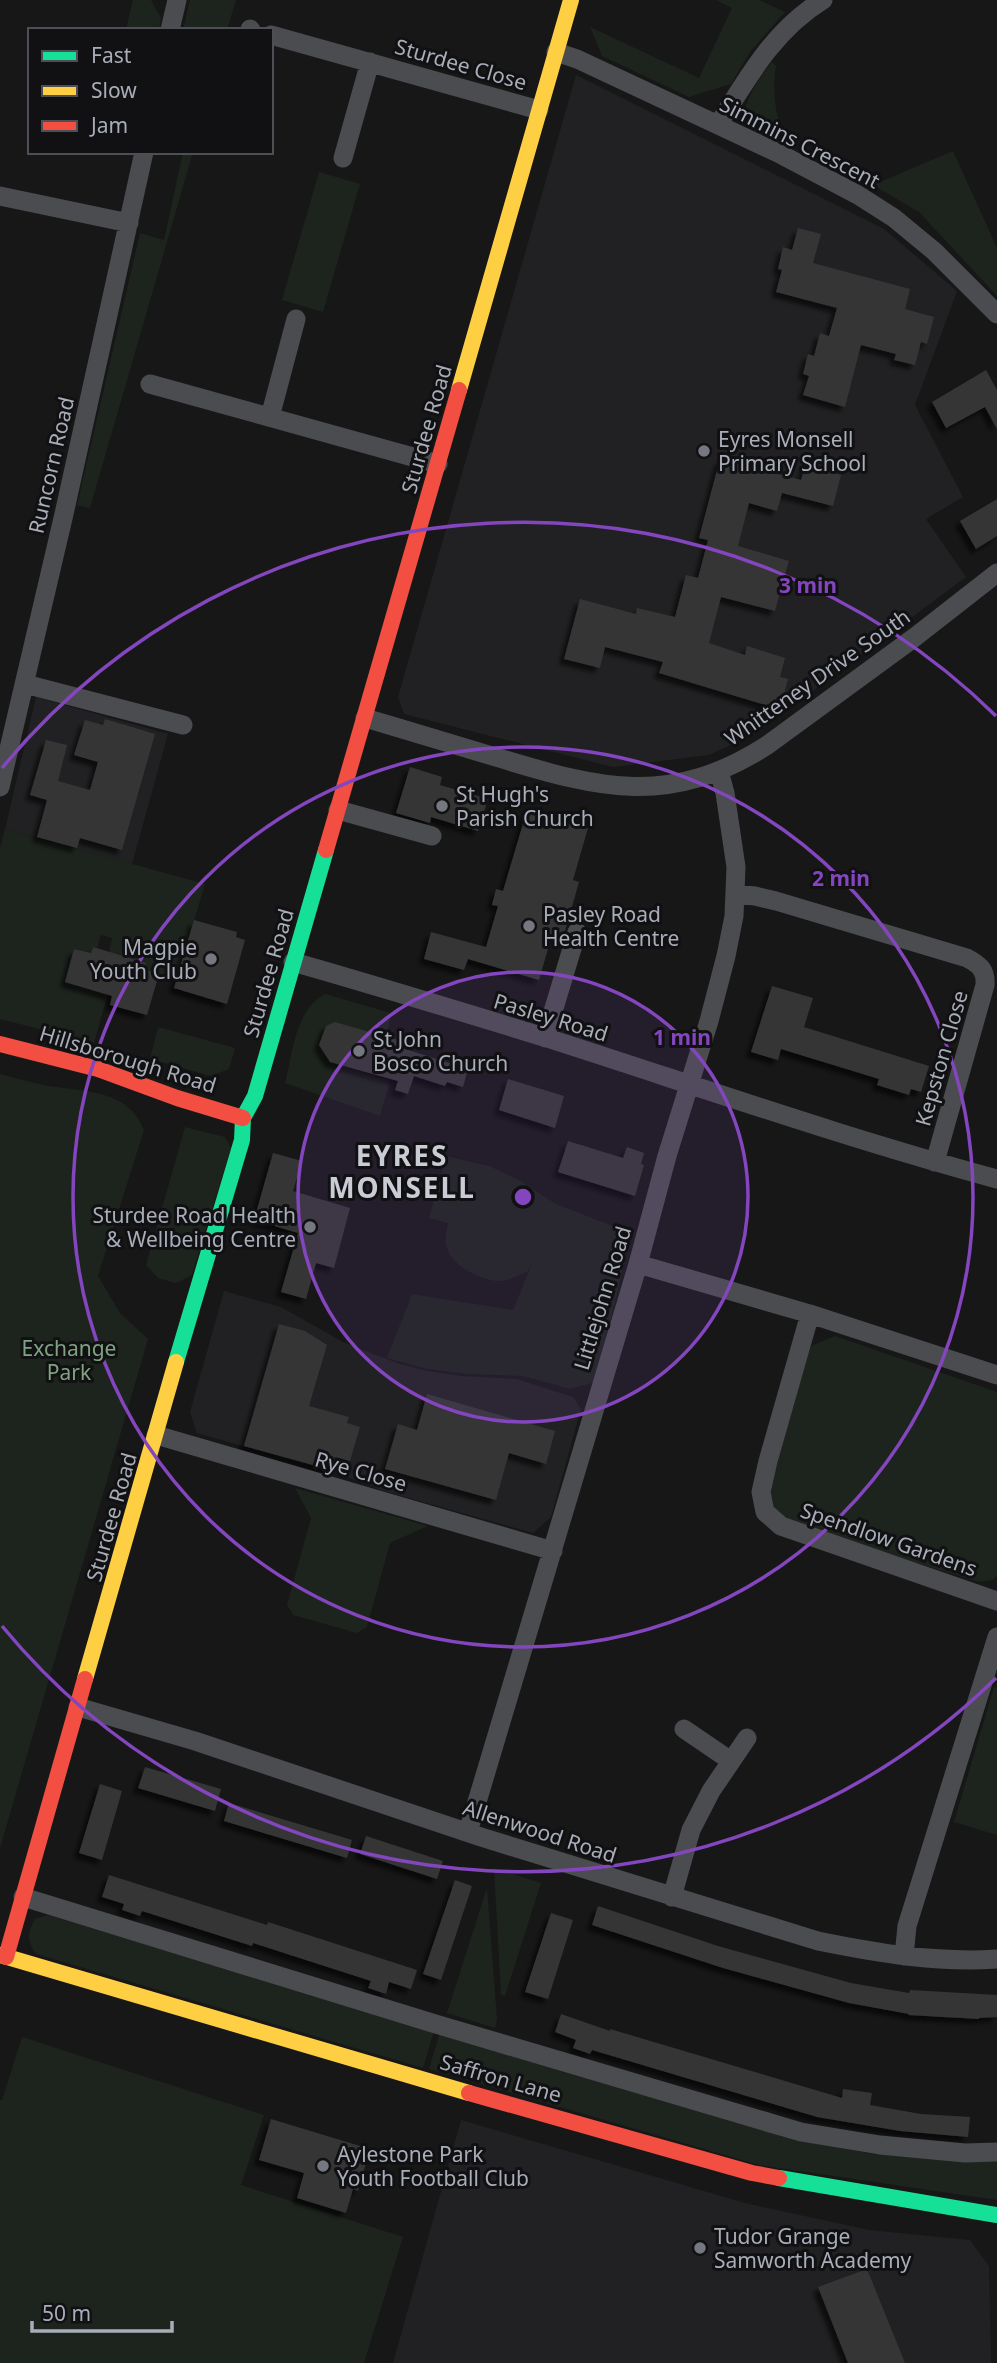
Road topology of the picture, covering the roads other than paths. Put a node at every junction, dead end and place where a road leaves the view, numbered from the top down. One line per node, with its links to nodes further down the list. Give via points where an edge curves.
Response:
1 (177, 0): 4 (street)
2 (571, 0): 6 (street, Sturdee Road)
3 (823, 0): 9 (street, via 777,37)
4 (170, 28)
5 (273, 36): 7 (street, Sturdee Close)
6 (556, 52): 8 (street, Sturdee Road); 9 (street, Simmins Crescent)
7 (370, 62): 8 (street, Sturdee Close); 11 (street, Sturdee Close)
8 (539, 110): 18 (street, Sturdee Road)
9 (718, 125): 14 (street, Simmins Crescent, via 858,195 894,218)
10 (144, 154): 13 (street, Runcorn Road)
11 (343, 158)
12 (0, 195): 13 (street)
13 (128, 223): 20 (street, Runcorn Road)
14 (997, 314)
15 (296, 319): 17 (street)
16 (150, 384): 17 (street)
17 (270, 417): 18 (street)
18 (438, 464): 22 (street, Sturdee Road)
19 (997, 573): 24 (street, Whitteney Drive South, via 766,746)
20 (25, 684): 21 (street, Runcorn Road); 23 (street)
21 (8, 718): 25 (street, Runcorn Road)
22 (365, 718): 24 (street, Whitteney Drive South, via 552,775 617,788 674,784); 26 (street, Sturdee Road)
23 (183, 725)
24 (719, 771): 28 (street, Littlejohn Road, via 733,840)
25 (0, 787)
26 (338, 810): 27 (street); 30 (street, Sturdee Road)
27 (432, 836)
28 (736, 894): 31 (street, Kepston Close, via 755,895); 34 (street, Littlejohn Road, via 726,956)
29 (577, 932): 32 (street)
30 (293, 962): 32 (street, Pasley Road); 35 (street, Sturdee Road, via 255,1096)
31 (989, 962): 36 (street, Kepston Close)
32 (545, 1038): 34 (street, Pasley Road)
33 (0, 1044): 35 (street, Hillsborough Road, via 98,1069)
34 (689, 1086): 36 (street, Pasley Road); 38 (street, Littlejohn Road)
35 (243, 1118): 41 (street, Sturdee Road, via 242,1140)
36 (935, 1162): 37 (street, Pasley Road)
37 (997, 1178)
38 (638, 1264): 39 (street); 42 (street, Littlejohn Road)
39 (810, 1314): 40 (street); 43 (street, Spendlow Gardens, via 768,1461 761,1492 765,1512 781,1526)
40 (997, 1375)
41 (156, 1435): 42 (street, Rye Close); 46 (street, Sturdee Road)
42 (553, 1551): 50 (street, Littlejohn Road)
43 (997, 1601)
44 (997, 1637): 45 (street)
45 (992, 1669): 54 (street, via 907,1926)
46 (78, 1707): 50 (street, Allenwood Road); 51 (street, Sturdee Road)
47 (684, 1729): 49 (street)
48 (747, 1738): 49 (street)
49 (731, 1761): 52 (street, via 691,1830)
50 (468, 1832): 52 (street, Allenwood Road)
51 (23, 1897): 53 (street, Sturdee Road); 56 (street, Saffron Lane, via 801,2132 880,2145)
52 (672, 1897): 54 (street, Allenwood Road, via 818,1941)
53 (3, 1956): 57 (street, Saffron Lane, via 752,2173)
54 (904, 1956): 55 (street, Allenwood Road)
55 (997, 1959)
56 (997, 2152)
57 (997, 2214)

